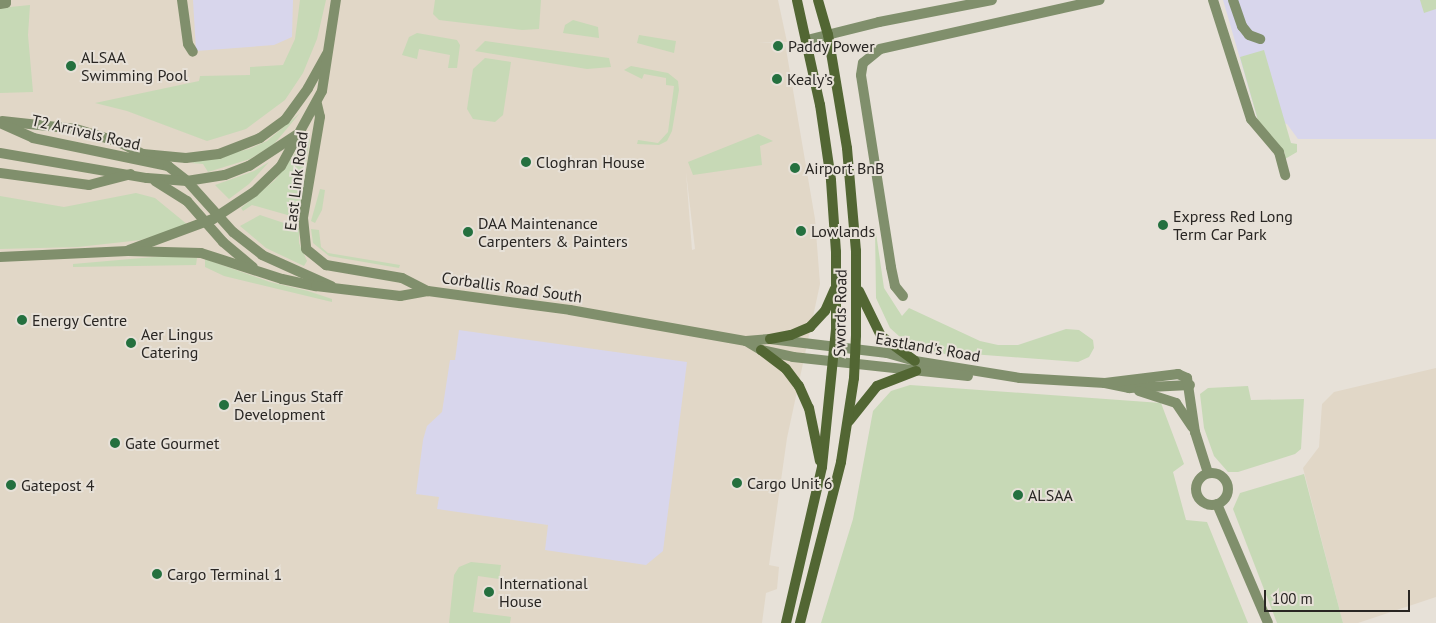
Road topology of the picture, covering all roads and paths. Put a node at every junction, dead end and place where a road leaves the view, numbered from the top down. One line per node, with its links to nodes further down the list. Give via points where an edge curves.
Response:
1 (6, 0): 10 (street)
2 (182, 0): 14 (street, via 188,44)
3 (336, 0): 15 (street, East Link Road)
4 (798, 0): 13 (main road, Swords Road)
5 (818, 0): 11 (main road, Swords Road)
6 (992, 0): 11 (street)
7 (1100, 0): 34 (street, via 880,49 864,63 862,75 891,267 895,286)
8 (1213, 0): 22 (street, via 1252,119 1278,152)
9 (1233, 0): 12 (street, via 1248,35)
10 (0, 4)
11 (828, 35): 13 (street); 31 (main road, Swords Road, via 847,148)
12 (1260, 39)
13 (807, 40): 30 (main road, Swords Road, via 831,180)
14 (193, 52)
15 (327, 54): 16 (street, East Link Road, via 326,74); 17 (street, T2 Arrivals Road, via 296,106 274,129 247,144 206,156 143,154 120,142 76,129)
16 (317, 104): 18 (street, East Link Road); 33 (street, East Link Road, via 320,117 303,218 306,249 326,265 402,278)
17 (0, 122): 24 (street, T2 Arrivals Road, via 33,138 168,166)
18 (301, 132): 24 (street, via 249,166 219,176); 25 (street, East Link Road, via 270,177 239,204)
19 (0, 153): 21 (street)
20 (0, 173): 21 (street, via 89,185)
21 (131, 174): 23 (street)
22 (1285, 175)
23 (146, 178): 24 (street); 26 (street, via 181,196)
24 (187, 181): 25 (street)
25 (219, 215): 26 (street, Corballis Road South); 32 (street, via 262,255)
26 (206, 222): 27 (street, Corballis Road South); 29 (street, via 223,242)
27 (128, 251): 28 (street, Corballis Road South); 29 (street, Corballis Road South, via 201,253)
28 (0, 257)
29 (253, 267): 32 (street, Corballis Road South, via 295,282)
30 (837, 286): 35 (main road, via 817,322 806,330); 37 (main road, Swords Road)
31 (857, 286): 39 (main road, Swords Road); 42 (main road, via 881,336)
32 (334, 288): 33 (street, Corballis Road South, via 400,296)
33 (428, 291): 36 (street, Corballis Road South, via 570,310)
34 (903, 296)
35 (770, 339): 36 (street, Corballis Road South); 37 (street, Corballis Road South)
36 (746, 341): 38 (street, Corballis Road South)
37 (835, 348): 39 (street, Corballis Road South); 40 (main road, Swords Road)
38 (761, 350): 40 (street, Corballis Road South); 48 (main road, via 786,369 800,386 809,408)
39 (856, 350): 41 (main road, Swords Road); 42 (street, Eastland's Road, via 887,353)
40 (834, 362): 41 (street, Corballis Road South); 48 (main road, Swords Road)
41 (855, 364): 42 (street, Eastland's Road); 46 (main road, Swords Road)
42 (916, 366): 43 (street, Eastland's Road); 46 (main road, via 877,386)
43 (1105, 383): 44 (street, Eastland's Road, via 1178,374 1187,378); 45 (street, Eastland's Road)
44 (1190, 386): 45 (street, Eastland's Road); 47 (street, Eastland's Road)
45 (1129, 388): 47 (street, Eastland's Road, via 1169,398 1183,410)
46 (848, 421): 52 (main road, Swords Road, via 831,506)
47 (1195, 432): 49 (street, Eastland's Road)
48 (822, 467): 51 (main road, Swords Road)
49 (1208, 473): 50 (street, via 1219,474 1226,482 1227,493); 50 (street, via 1196,483 1196,494 1207,505)
50 (1217, 504): 53 (street)
51 (786, 623)
52 (800, 623)
53 (1268, 623)

